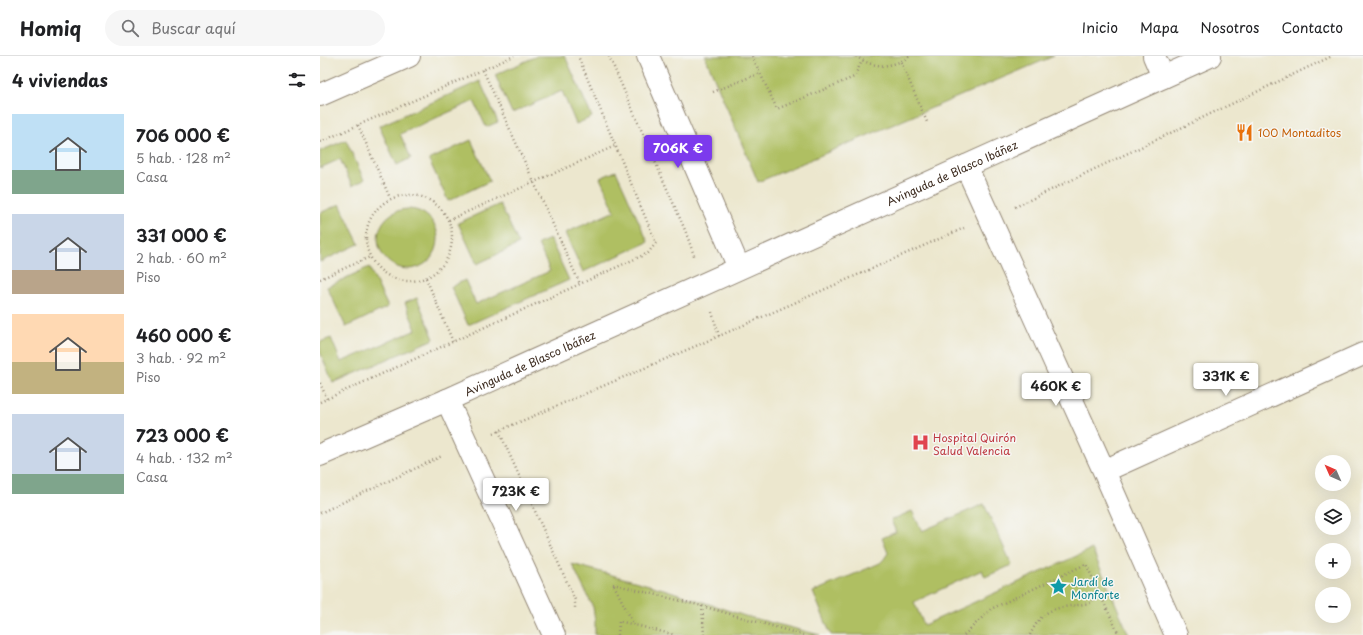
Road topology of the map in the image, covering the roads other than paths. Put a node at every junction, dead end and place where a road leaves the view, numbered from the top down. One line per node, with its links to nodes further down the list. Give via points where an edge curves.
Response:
1 (409, 56): 6 (street)
2 (648, 56): 8 (street)
3 (1154, 56): 5 (street)
4 (1210, 56): 5 (street, Avinguda de Blasco Ibáñez)
5 (1163, 77): 7 (street, Avinguda de Blasco Ibáñez)
6 (320, 95)
7 (966, 166): 8 (street, Avinguda de Blasco Ibáñez); 12 (street)
8 (739, 268): 10 (street, Avinguda de Blasco Ibáñez)
9 (1363, 354): 12 (street)
10 (447, 400): 11 (street, Avinguda de Blasco Ibáñez); 13 (street)
11 (320, 455)
12 (1104, 471): 14 (street)
13 (554, 635)
14 (1176, 635)

